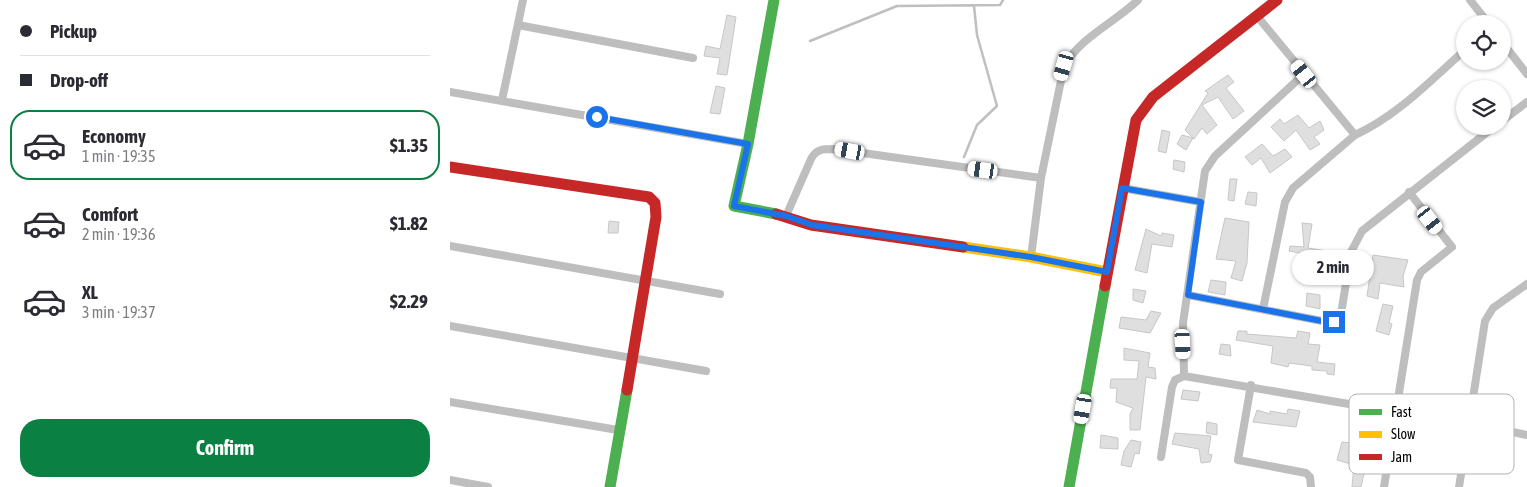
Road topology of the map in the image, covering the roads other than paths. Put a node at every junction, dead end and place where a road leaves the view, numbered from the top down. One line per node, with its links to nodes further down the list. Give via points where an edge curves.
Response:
1 (522, 0): 8 (street)
2 (774, 0): 20 (street)
3 (1138, 0): 22 (street, via 1094,33 1064,66)
4 (1277, 0): 7 (street)
5 (1470, 0): 6 (street)
6 (1482, 15)
7 (1256, 16): 12 (street); 23 (street, via 1152,97 1136,120)
8 (518, 25): 10 (street); 15 (street)
9 (1511, 54): 13 (street)
10 (693, 58)
11 (1456, 58): 18 (street, via 1391,113)
12 (1304, 74): 18 (street); 25 (street, via 1209,162)
13 (1527, 74)
14 (450, 92): 15 (street)
15 (502, 100): 20 (street)
16 (1527, 102): 17 (street)
17 (1511, 114)
18 (1355, 135): 34 (street, via 1293,188 1285,202)
19 (1483, 135): 24 (street)
20 (748, 144): 26 (street, via 734,206)
21 (450, 167): 30 (street, via 649,197 655,203 656,217)
22 (1041, 178): 26 (street, via 834,149 820,150 810,159); 28 (street)
23 (1122, 188): 25 (street); 29 (street)
24 (1409, 192): 34 (street, via 1362,231 1354,243 1338,319 1327,322); 40 (street, via 1452,247 1421,272 1417,280)
25 (1201, 202): 33 (street)
26 (786, 216): 28 (street, via 812,225)
27 (450, 246): 30 (street)
28 (1031, 257): 29 (street)
29 (1107, 272): 53 (street)
30 (644, 280): 32 (street); 36 (street)
31 (1527, 284): 41 (street, via 1493,308 1485,322)
32 (720, 294)
33 (1188, 295): 34 (street); 38 (street, via 1183,323)
34 (1263, 309)
35 (450, 326): 36 (street)
36 (631, 357): 37 (street); 44 (street)
37 (706, 371)
38 (1184, 376): 39 (street); 47 (street, via 1175,380 1172,387)
39 (1251, 385): 43 (street); 54 (street, via 1238,460 1306,473)
40 (1399, 394)
41 (1475, 394)
42 (450, 402): 44 (street)
43 (1349, 403)
44 (618, 430): 52 (street)
45 (1514, 433): 46 (street)
46 (1527, 436)
47 (1161, 457)
48 (1386, 474): 55 (street)
49 (1461, 474): 56 (street)
50 (450, 480): 51 (street)
51 (488, 487)
52 (610, 487)
53 (1069, 487)
54 (1311, 487)
55 (1384, 487)
56 (1459, 487)

